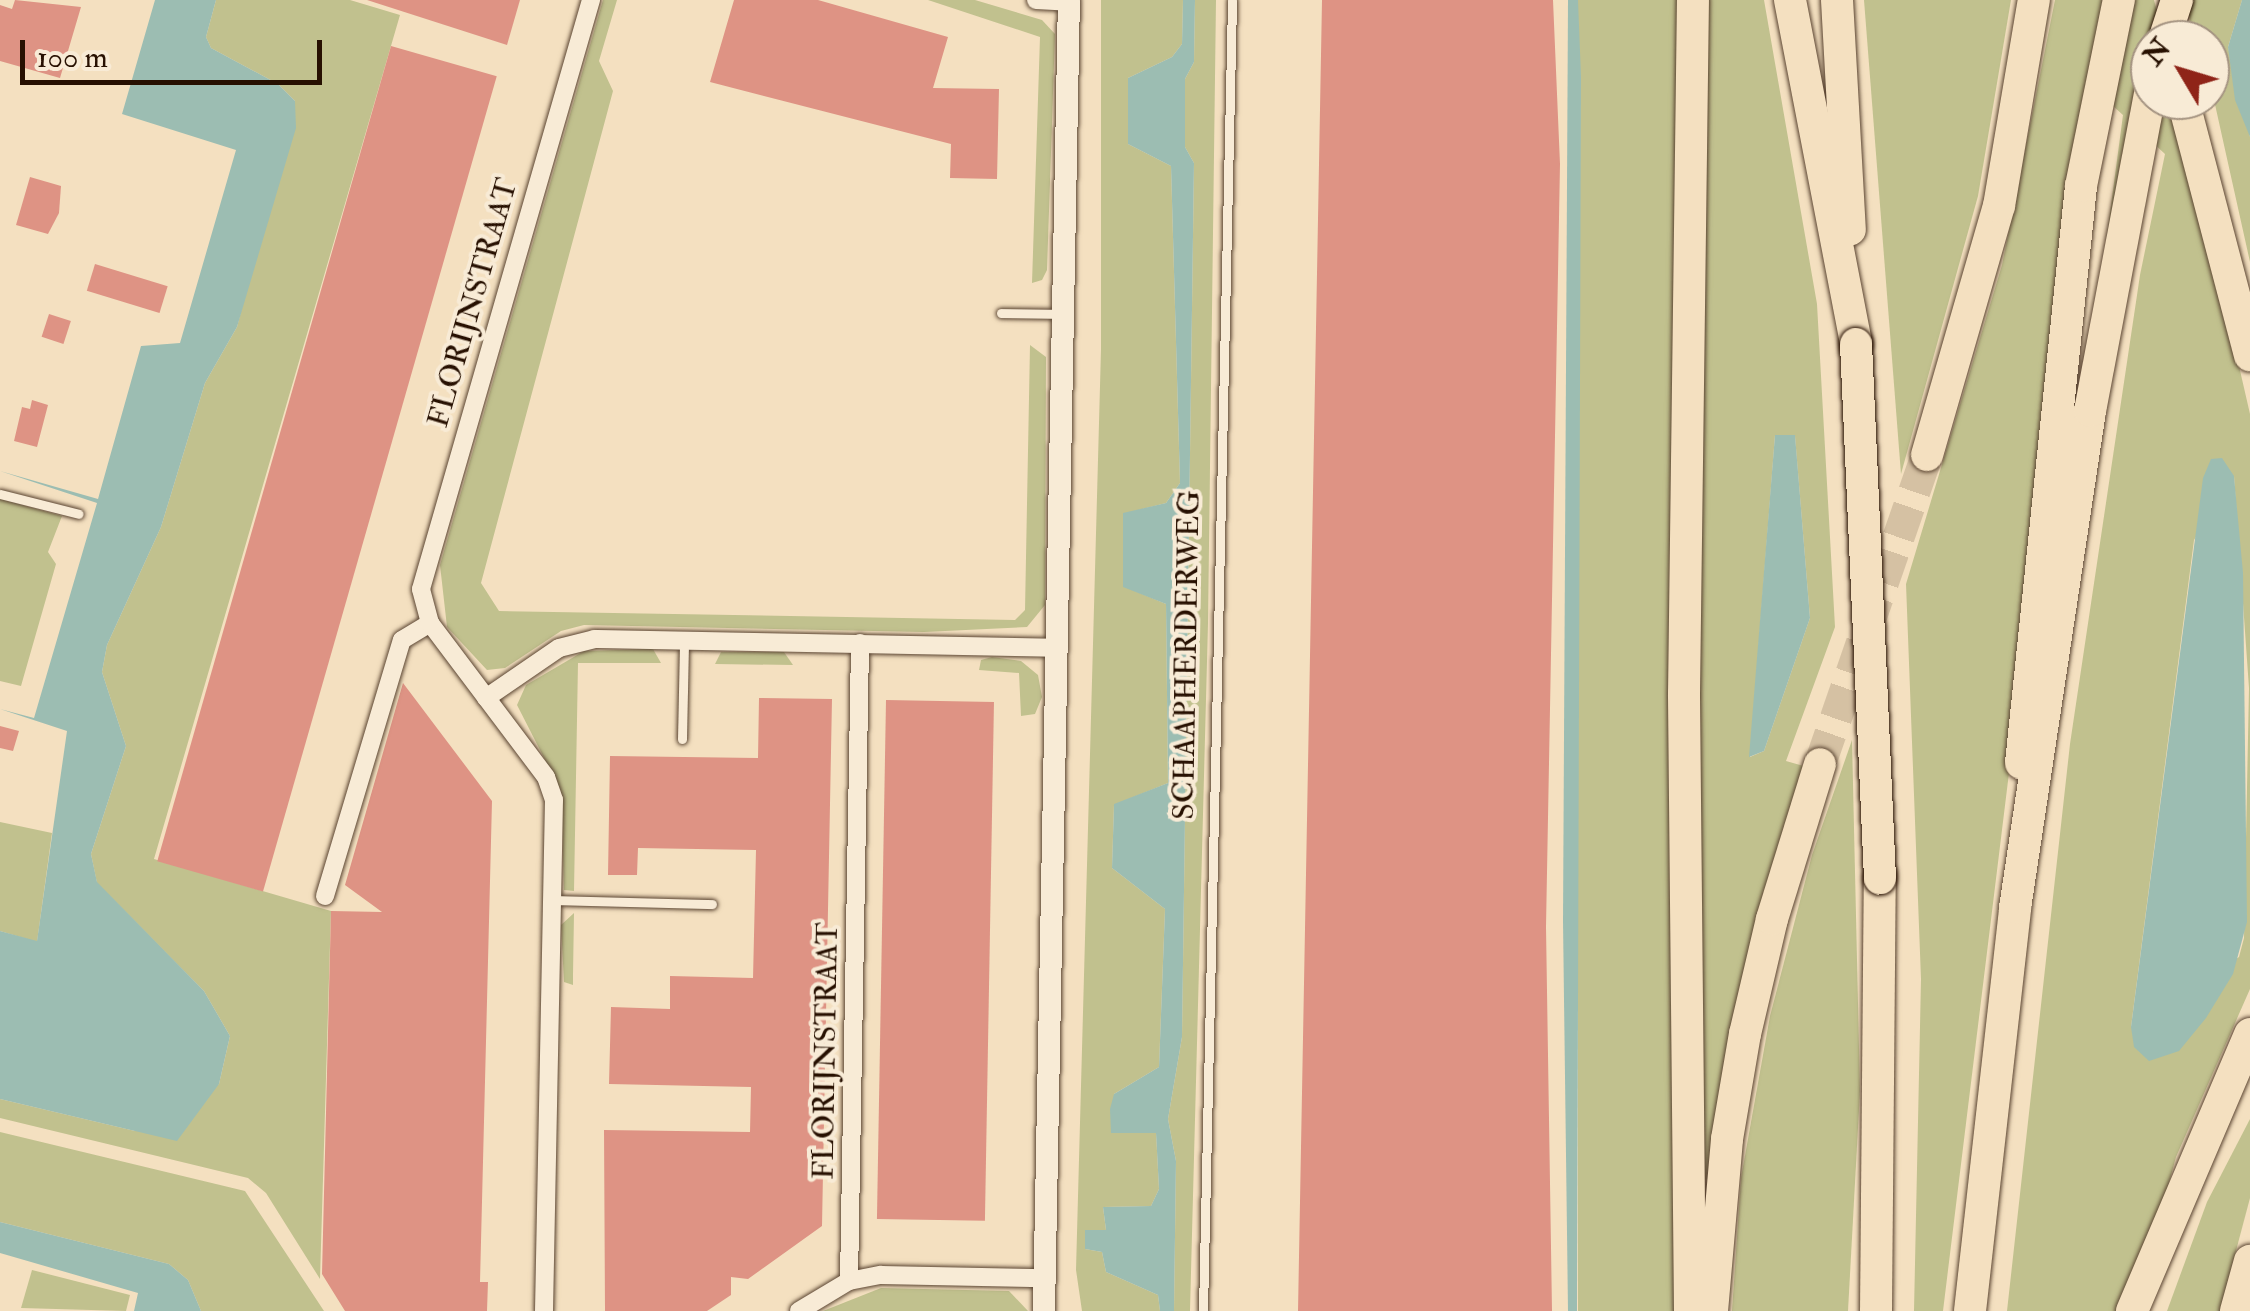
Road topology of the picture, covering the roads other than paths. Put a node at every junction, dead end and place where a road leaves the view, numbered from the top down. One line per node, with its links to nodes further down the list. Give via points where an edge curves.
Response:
1 (591, 0): 19 (street, FLORIJNSTRAAT, via 427,556 422,588)
2 (1036, 0): 9 (street)
3 (1232, 0): 37 (lane, SCHAAPHERDERWEG)
4 (1693, 0): 38 (highway, via 1684,694)
5 (1790, 0): 14 (highway)
6 (1838, 0): 14 (highway)
7 (2034, 0): 16 (highway, via 1994,224)
8 (2119, 0): 29 (highway, via 2081,186 2024,703)
9 (1069, 1): 13 (street)
10 (2144, 120): 29 (highway)
11 (2188, 120): 15 (highway)
12 (1001, 313): 13 (lane)
13 (1063, 314): 22 (street)
14 (1856, 344): 40 (highway, bridge, via 1880,878)
15 (2250, 355)
16 (1928, 454)
17 (0, 494): 18 (lane)
18 (78, 514)
19 (430, 623): 23 (street, FLORIJNSTRAAT); 26 (street, via 402,640)
20 (684, 640): 21 (street); 23 (street, via 575,642); 24 (lane)
21 (860, 643): 22 (street); 33 (street, FLORIJNSTRAAT)
22 (1058, 648): 32 (street)
23 (486, 698): 27 (street, FLORIJNSTRAAT, via 546,777 554,800)
24 (682, 739)
25 (1820, 764): 39 (highway, via 1772,919 1746,1034 1727,1139)
26 (326, 896)
27 (556, 900): 28 (lane); 34 (street, FLORIJNSTRAAT)
28 (712, 904)
29 (2014, 908): 41 (highway)
30 (2250, 1034): 42 (highway)
31 (2250, 1261): 43 (highway)
32 (1044, 1278): 33 (street); 36 (street)
33 (849, 1280): 35 (street)
34 (544, 1311)
35 (798, 1311)
36 (1044, 1311)
37 (1203, 1311)
38 (1690, 1311)
39 (1712, 1311)
40 (1876, 1311)
41 (1970, 1311)
42 (2132, 1311)
43 (2236, 1311)

